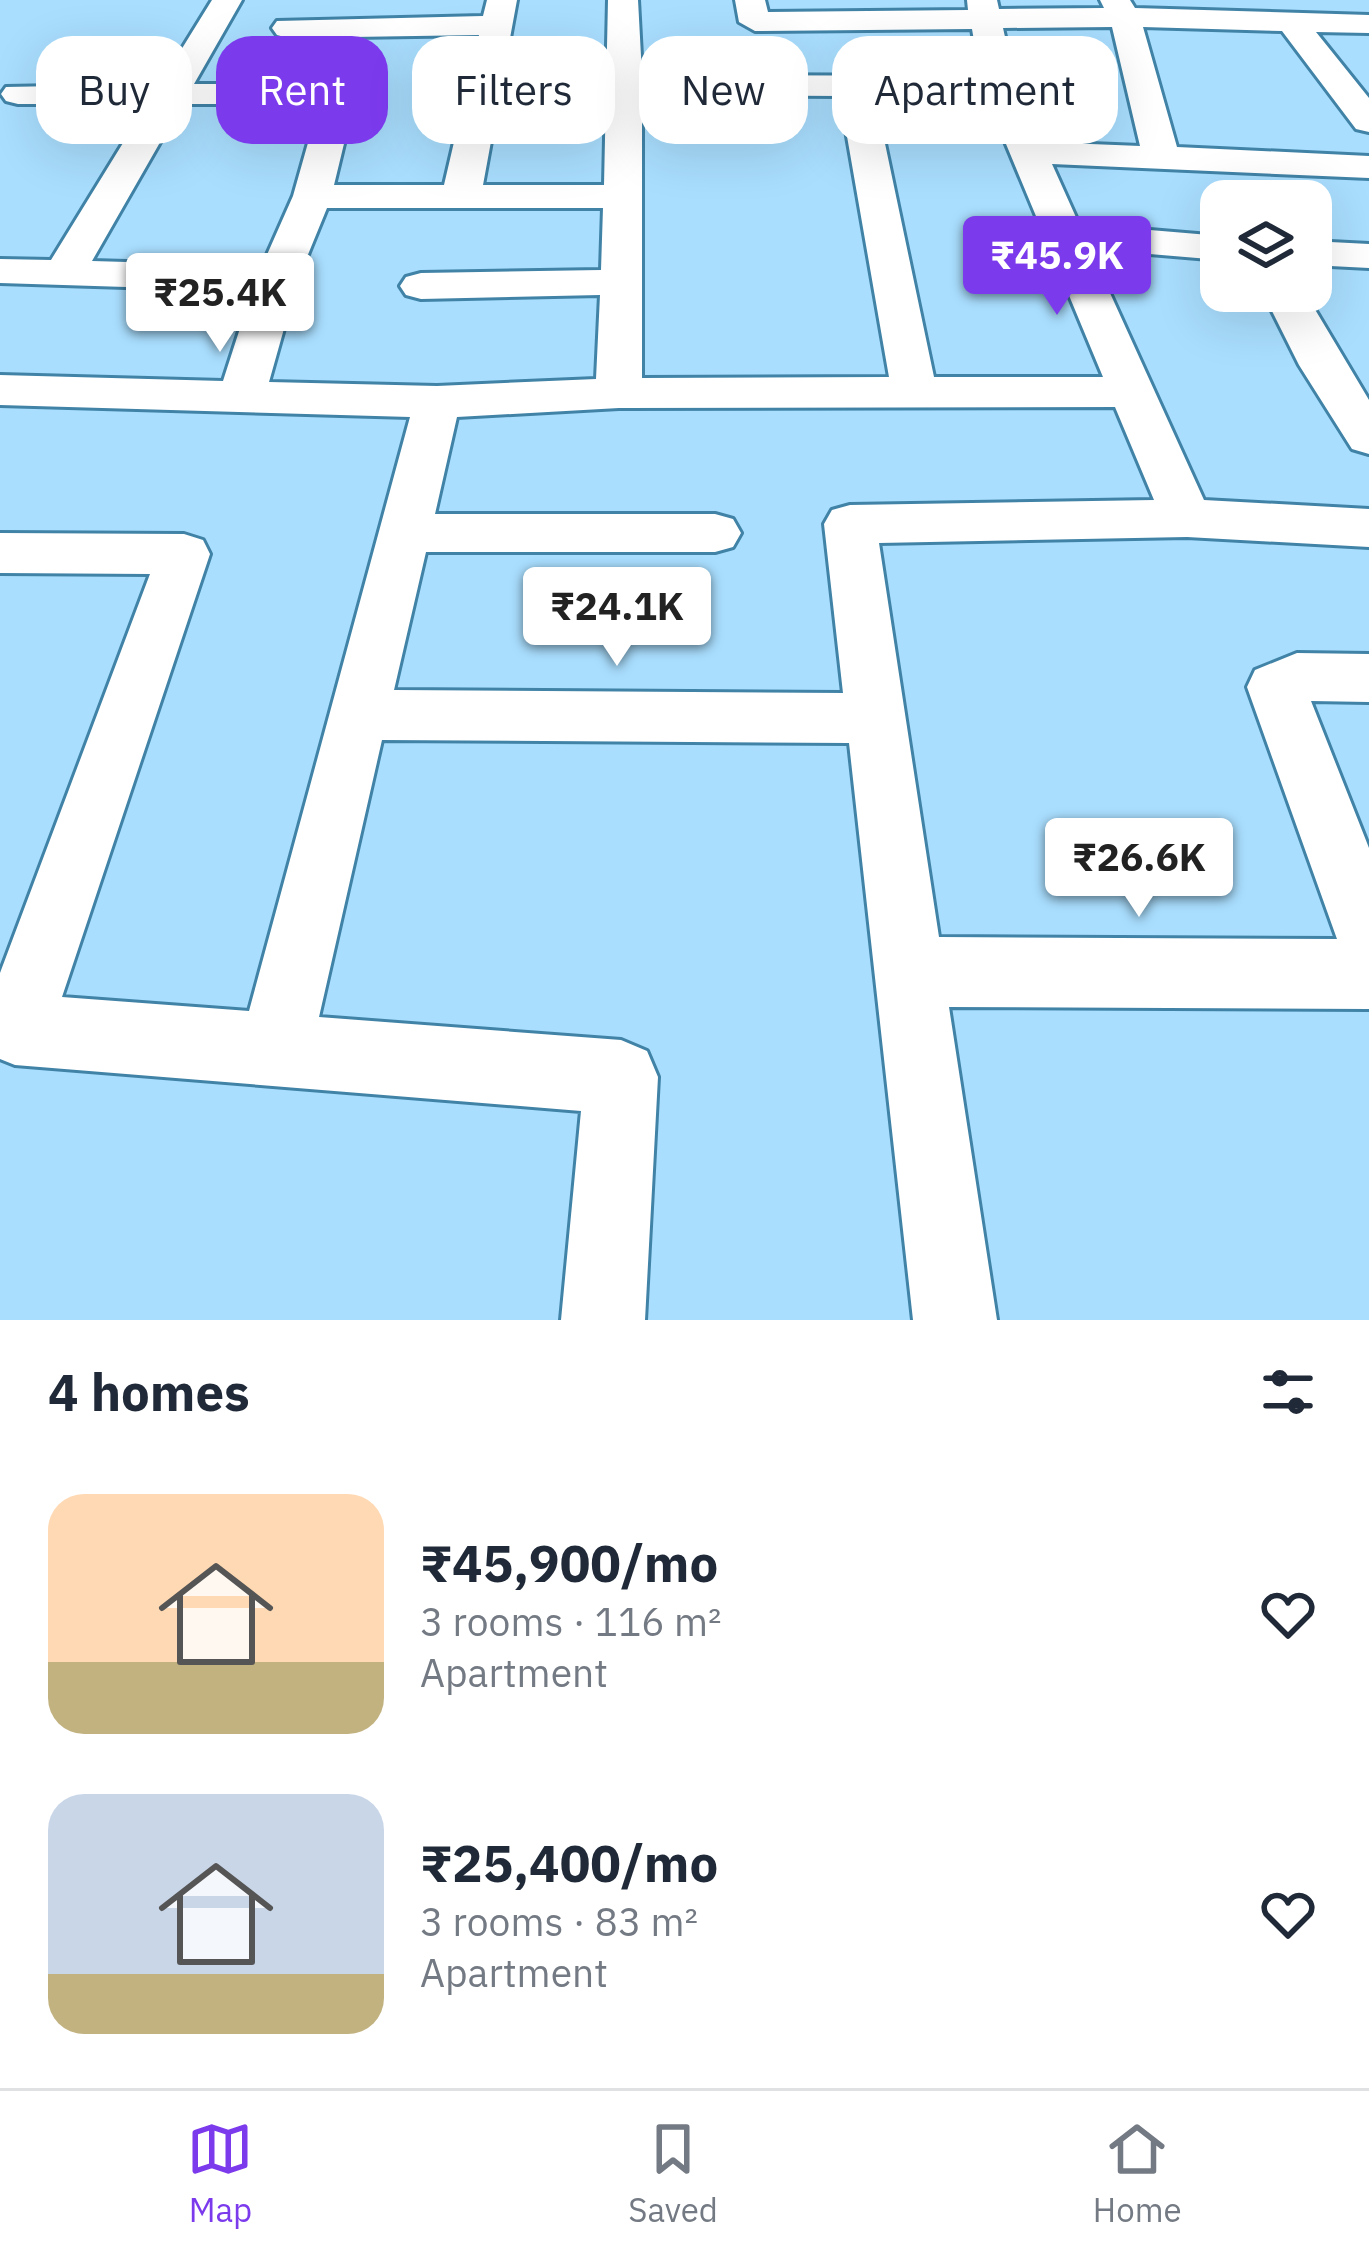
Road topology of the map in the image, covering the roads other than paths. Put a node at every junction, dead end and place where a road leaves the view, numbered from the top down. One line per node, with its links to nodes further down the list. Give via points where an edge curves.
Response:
1 (227, 0): 10 (street)
2 (623, 0): 11 (street)
3 (750, 0): 5 (street, via 755,22)
4 (1120, 9): 5 (street); 7 (street); 21 (street)
5 (983, 10)
6 (500, 13): 9 (street); 24 (street)
7 (1291, 22): 8 (street); 16 (street)
8 (1369, 24)
9 (288, 28)
10 (192, 58)
11 (625, 85): 12 (street); 25 (street)
12 (832, 85)
13 (18, 94): 14 (street)
14 (36, 94)
15 (192, 94): 23 (street, via 339,94)
16 (1365, 108)
17 (140, 144): 31 (street)
18 (864, 144): 39 (street)
19 (1024, 144): 20 (street)
20 (1027, 152): 21 (street); 26 (street)
21 (1161, 158): 22 (street)
22 (1369, 166)
23 (312, 196): 24 (street); 32 (street)
24 (460, 196): 25 (street)
25 (623, 197): 33 (street)
26 (1063, 235): 27 (street); 40 (street)
27 (1200, 246)
28 (1332, 254): 29 (street)
29 (1369, 256)
30 (0, 271): 31 (street)
31 (64, 273): 32 (street)
32 (277, 279): 42 (street)
33 (621, 282): 34 (street); 41 (street)
34 (421, 286)
35 (1294, 312): 36 (street)
36 (1322, 365): 37 (street); 44 (street)
37 (1369, 369)
38 (0, 390): 42 (street)
39 (915, 392): 40 (street); 41 (street)
40 (1132, 392): 45 (street)
41 (619, 393): 43 (street)
42 (241, 397): 43 (street)
43 (437, 402): 47 (street)
44 (1369, 437)
45 (1186, 518): 46 (street); 52 (street, via 850,524)
46 (1369, 528)
47 (404, 533): 48 (street); 51 (street)
48 (715, 533)
49 (0, 553): 56 (street, via 184,554)
50 (1369, 678): 53 (street, via 1297,676 1276,687)
51 (359, 715): 52 (street); 57 (street)
52 (875, 718): 54 (street)
53 (1369, 934)
54 (909, 972): 55 (street); 59 (street)
55 (1369, 974)
56 (8, 1029): 57 (street)
57 (275, 1049): 58 (street, via 622,1077)
58 (603, 1320)
59 (955, 1320)

